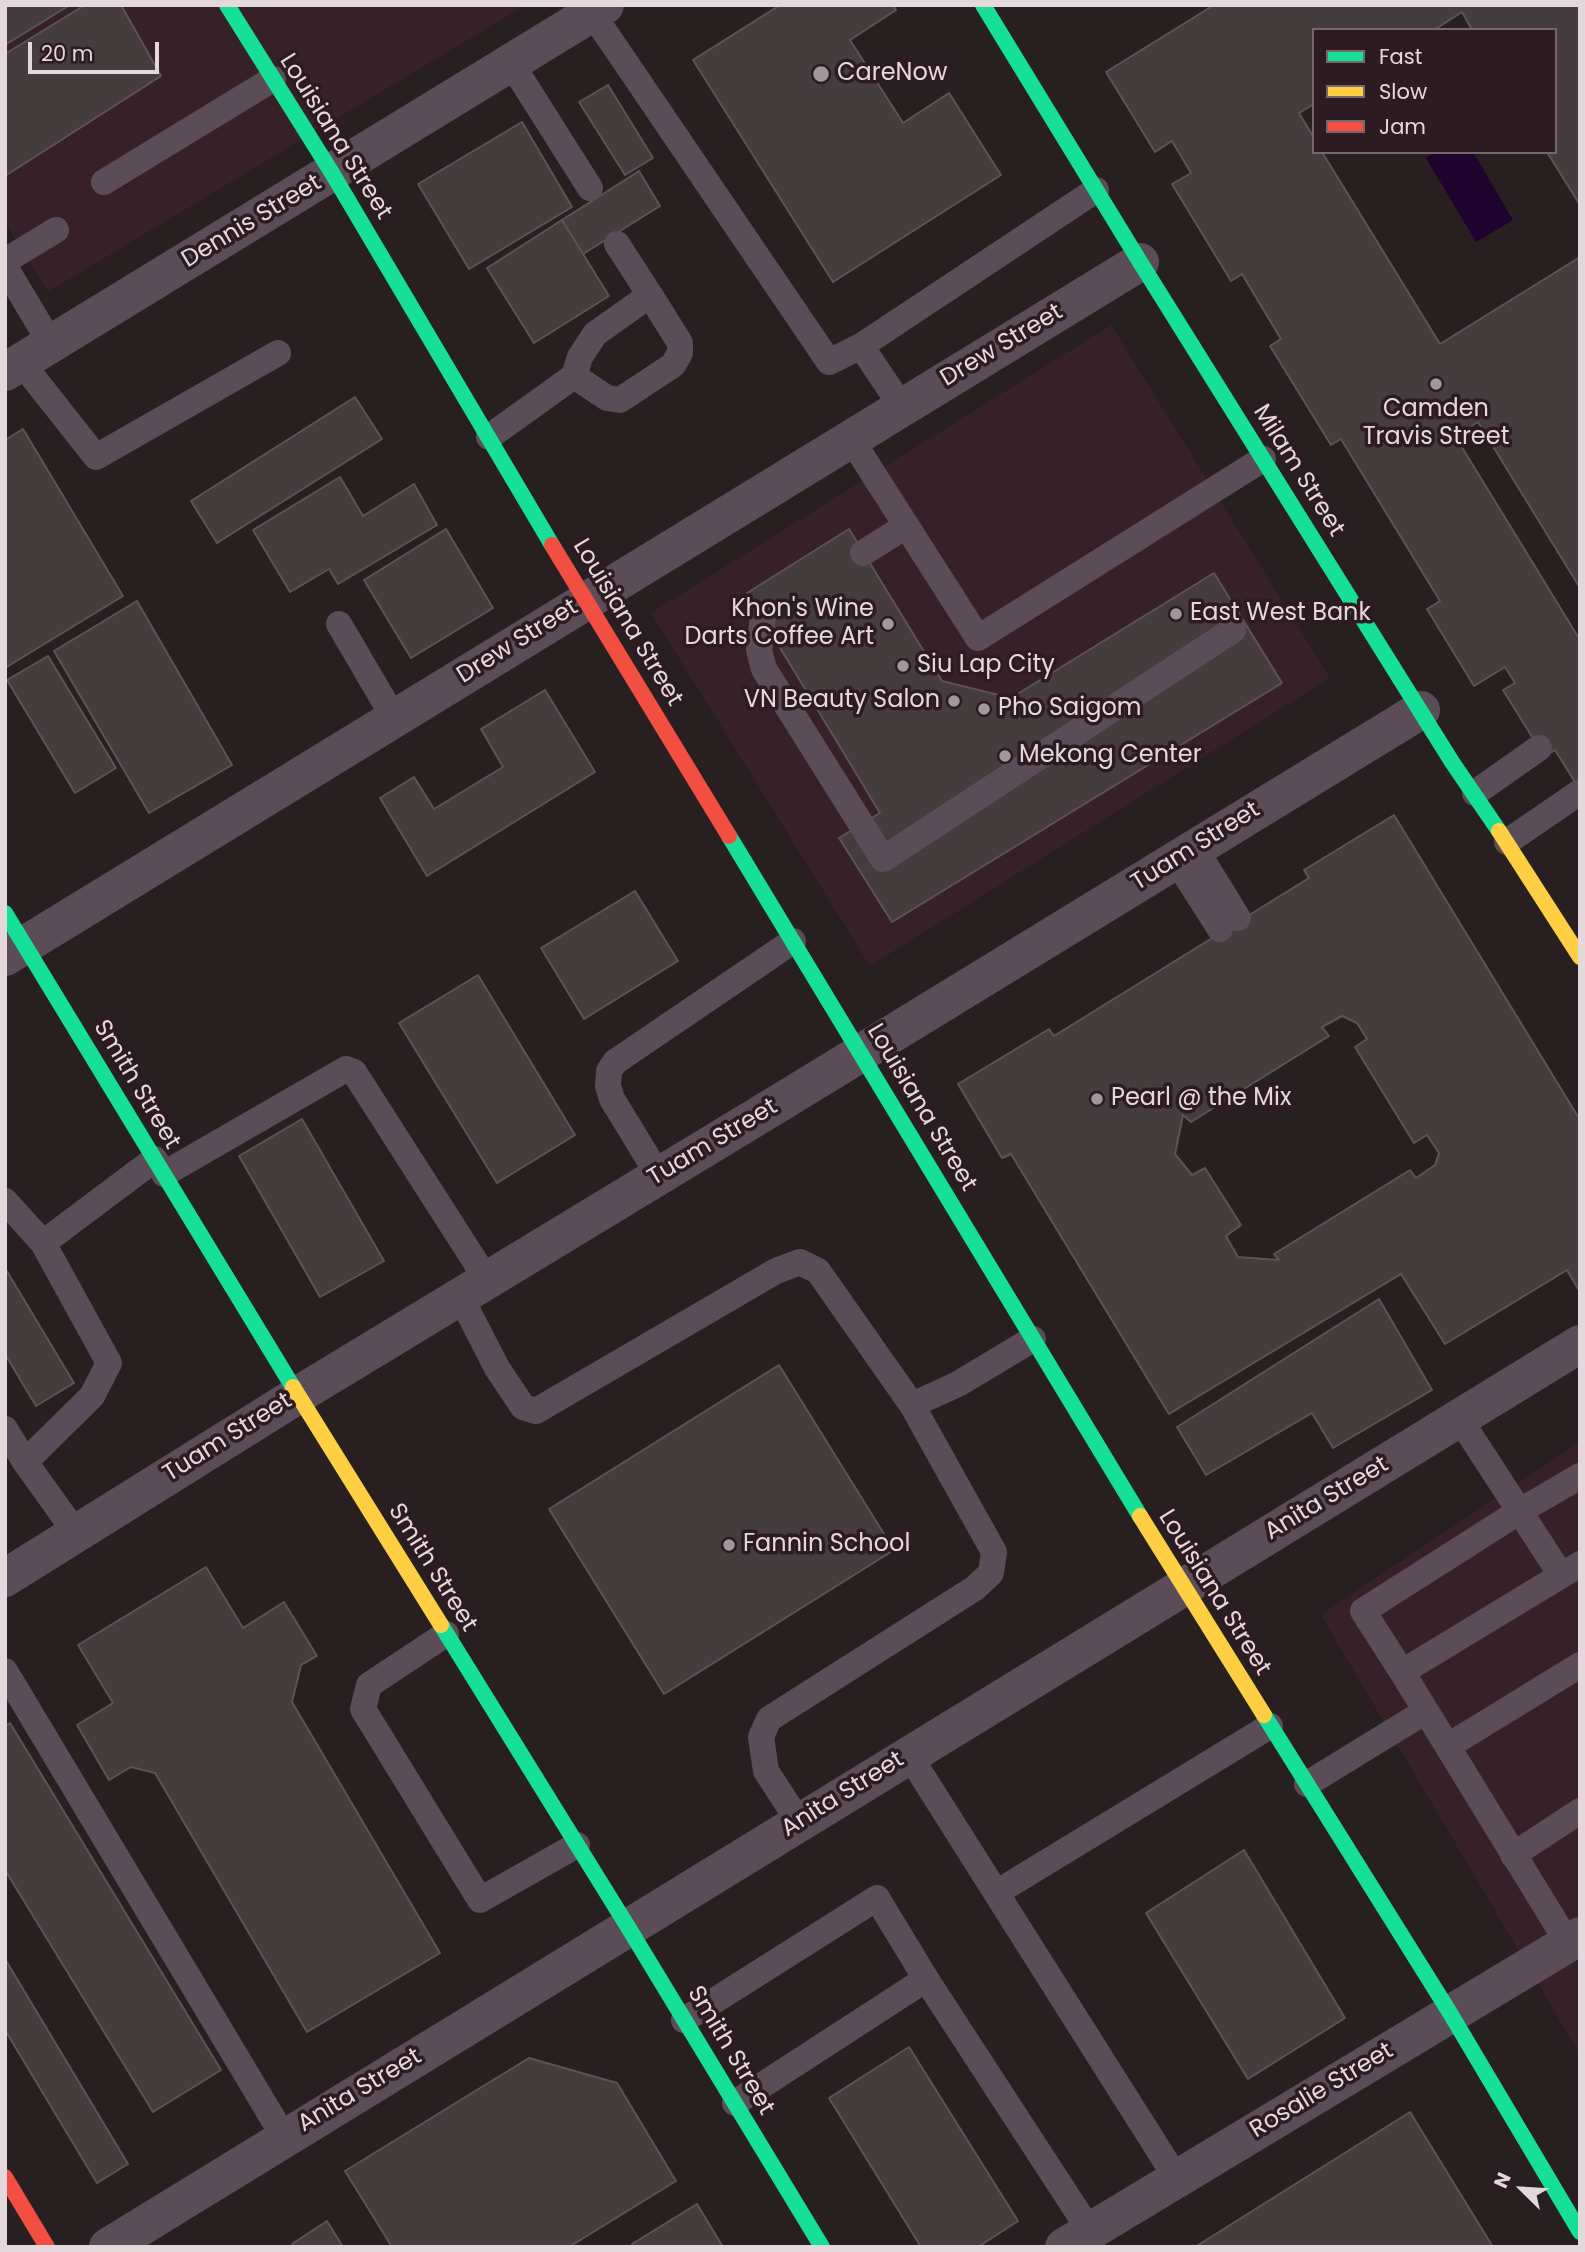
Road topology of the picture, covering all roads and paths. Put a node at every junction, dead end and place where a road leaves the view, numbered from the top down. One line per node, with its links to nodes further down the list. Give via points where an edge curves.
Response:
1 (227, 5): 5 (main road, Louisiana Street)
2 (983, 5): 9 (main road, Milam Street)
3 (599, 9): 4 (street, Dennis Street); 16 (lane, via 829,362)
4 (511, 63): 6 (street, Dennis Street); 8 (lane)
5 (273, 79): 6 (main road, Louisiana Street); 7 (lane)
6 (331, 173): 18 (street, Dennis Street); 21 (main road, Louisiana Street)
7 (104, 182)
8 (590, 188)
9 (1096, 190): 13 (main road, Milam Street); 16 (lane)
10 (56, 230): 12 (lane)
11 (617, 244): 15 (lane)
12 (5, 261)
13 (1140, 262): 20 (street, Drew Street); 23 (main road, Milam Street)
14 (5, 267): 18 (lane)
15 (650, 295): 19 (lane, via 595,334); 19 (lane, via 680,343 673,365 620,400 607,398)
16 (861, 346): 20 (lane)
17 (278, 353): 18 (lane, via 96,457)
18 (26, 359)
19 (574, 376): 21 (lane)
20 (902, 407): 22 (street, Drew Street)
21 (489, 436): 26 (main road, Louisiana Street)
22 (851, 439): 24 (lane); 26 (street, Drew Street)
23 (1263, 459): 24 (lane, via 978,638); 30 (main road, Milam Street)
24 (906, 526): 25 (lane)
25 (863, 554)
26 (585, 600): 31 (street, Drew Street); 39 (main road, Louisiana Street)
27 (764, 617): 29 (lane, via 759,650 764,669 883,859)
28 (339, 624): 31 (lane)
29 (1233, 630)
30 (1421, 710): 34 (main road, Milam Street); 36 (street, Tuam Street)
31 (394, 718): 40 (street, Drew Street)
32 (1539, 748): 34 (lane)
33 (1580, 792): 35 (lane)
34 (1475, 793): 35 (main road, Milam Street)
35 (1507, 842): 41 (main road, Milam Street)
36 (1185, 854): 38 (lane); 42 (street, Tuam Street)
37 (5, 913): 40 (main road, Smith Street)
38 (1229, 924)
39 (793, 941): 42 (main road, Louisiana Street); 44 (lane, via 615,1062 609,1071 612,1099)
40 (15, 951): 43 (main road, Smith Street)
41 (1580, 957)
42 (861, 1053): 44 (street, Tuam Street); 48 (main road, Louisiana Street)
43 (159, 1166): 46 (lane); 47 (lane, via 346,1069 354,1072); 50 (main road, Smith Street)
44 (659, 1175): 47 (street, Tuam Street)
45 (5, 1201): 46 (lane)
46 (43, 1242): 54 (lane, via 108,1363 92,1396)
47 (473, 1288): 50 (street, Tuam Street); 51 (lane, via 497,1368 523,1408 536,1411 776,1271 800,1262 818,1271)
48 (1033, 1339): 51 (lane, via 958,1384); 60 (main road, Louisiana Street)
49 (1580, 1344): 52 (street, Anita Street)
50 (298, 1395): 57 (street, Tuam Street); 61 (main road, Smith Street)
51 (912, 1405): 71 (lane, via 993,1552 991,1573 975,1588 769,1719 761,1737 766,1771)
52 (1460, 1418): 56 (lane); 60 (street, Anita Street)
53 (5, 1429): 54 (lane)
54 (25, 1462): 57 (lane)
55 (1580, 1476): 56 (lane)
56 (1520, 1511): 58 (lane); 64 (lane, via 1363,1611)
57 (76, 1533): 59 (street, Tuam Street)
58 (1571, 1570): 64 (lane)
59 (5, 1578)
60 (1183, 1587): 66 (main road, Louisiana Street); 68 (street, Anita Street)
61 (446, 1633): 72 (main road, Smith Street); 72 (lane, via 369,1685 363,1709 480,1900)
62 (1580, 1665): 67 (lane)
63 (5, 1671): 81 (lane)
64 (1402, 1672): 65 (lane)
65 (1426, 1711): 67 (lane); 69 (lane)
66 (1270, 1726): 69 (main road, Louisiana Street); 74 (lane)
67 (1448, 1746): 73 (lane)
68 (909, 1755): 71 (street, Anita Street); 74 (lane)
69 (1307, 1784): 78 (main road, Louisiana Street)
70 (1580, 1811): 73 (lane)
71 (799, 1822): 75 (street, Anita Street)
72 (577, 1845): 75 (main road, Smith Street)
73 (1513, 1855): 76 (lane)
74 (996, 1893): 83 (lane)
75 (628, 1927): 79 (main road, Smith Street); 81 (street, Anita Street)
76 (1574, 1939): 78 (street, Rosalie Street)
77 (926, 1979): 79 (lane, via 877,1898); 80 (lane); 85 (lane)
78 (1450, 2013): 83 (street, Rosalie Street); 84 (main road, Louisiana Street)
79 (684, 2020): 80 (main road, Smith Street)
80 (735, 2103): 88 (main road, Smith Street)
81 (284, 2137): 87 (street, Anita Street)
82 (5, 2177): 86 (main road)
83 (1177, 2179): 85 (street, Rosalie Street)
84 (1580, 2232)
85 (1077, 2239)
86 (47, 2247)
87 (108, 2247)
88 (822, 2247)

